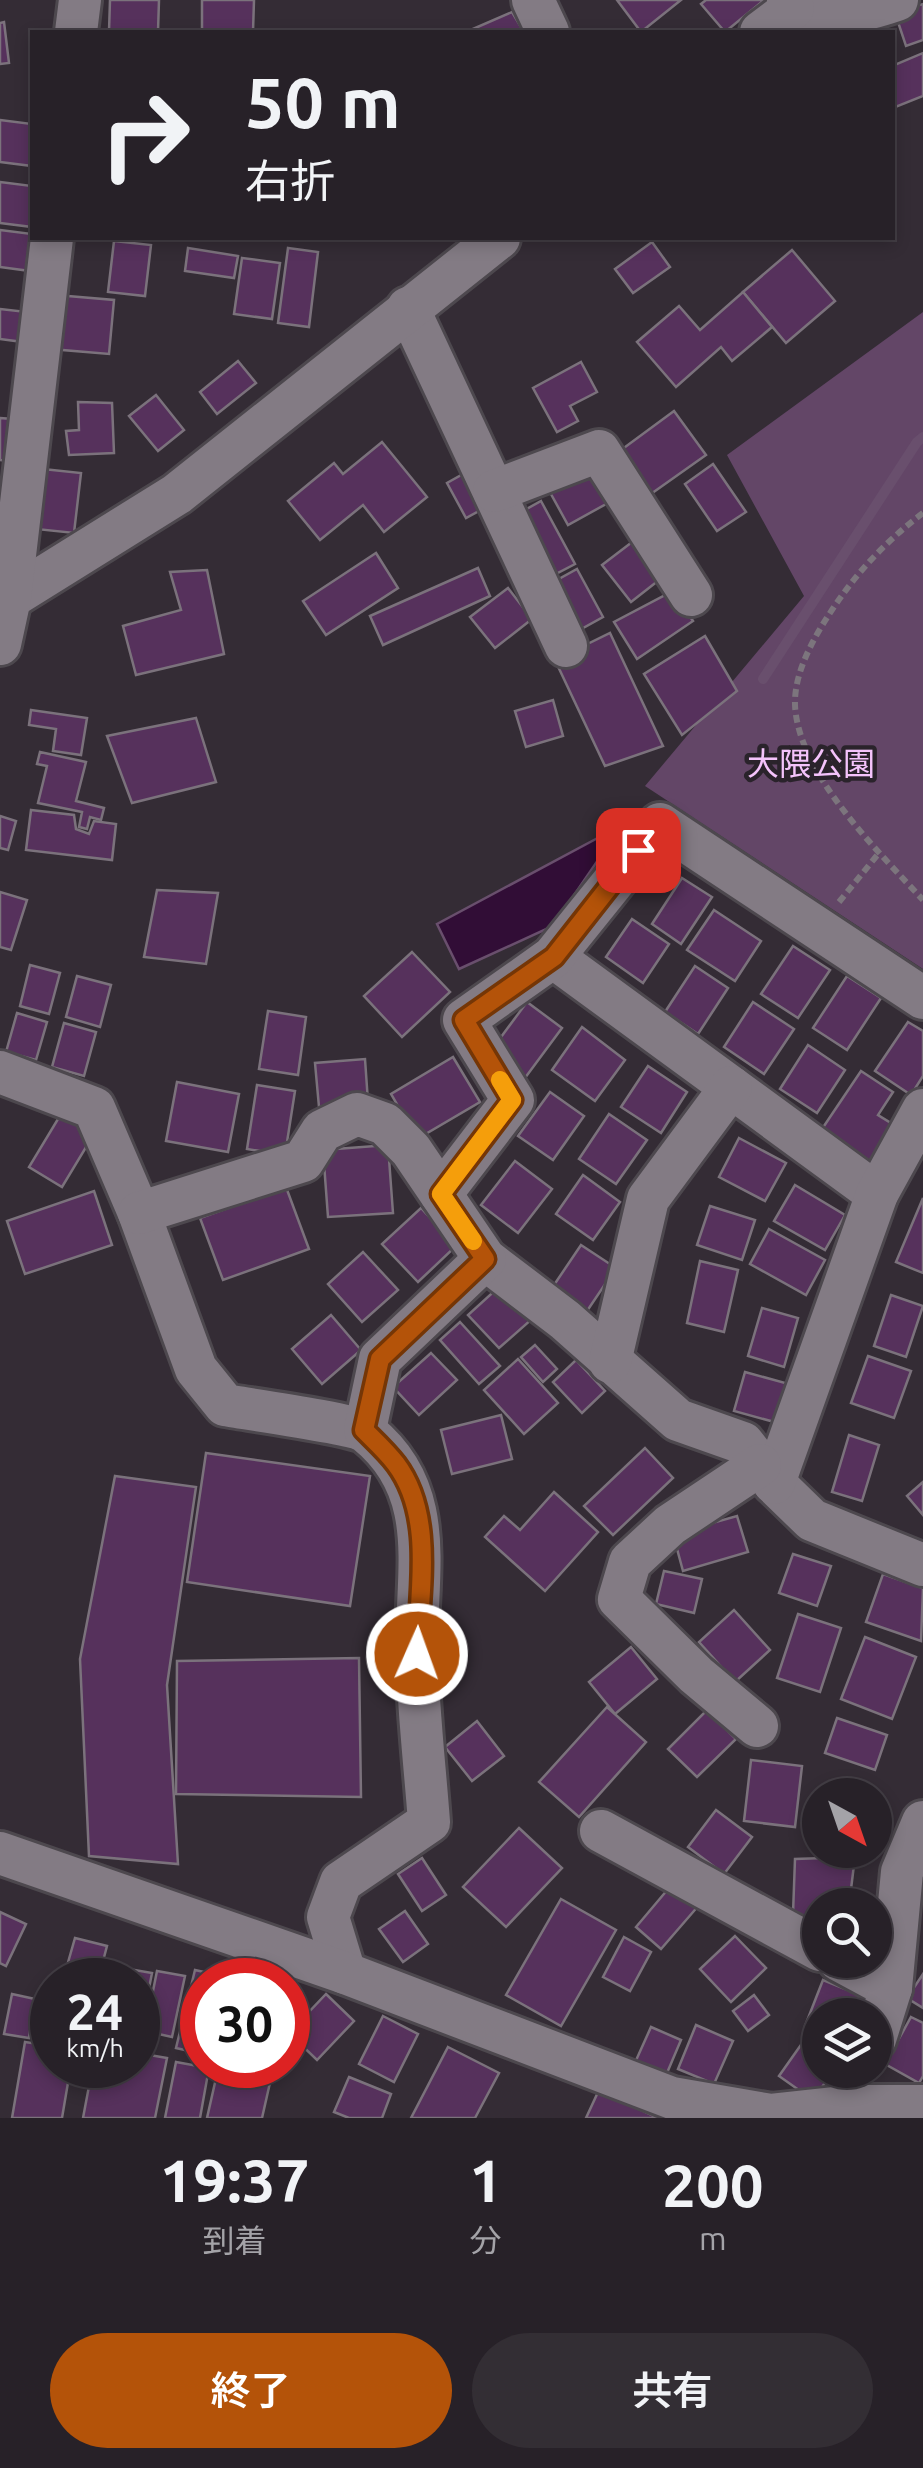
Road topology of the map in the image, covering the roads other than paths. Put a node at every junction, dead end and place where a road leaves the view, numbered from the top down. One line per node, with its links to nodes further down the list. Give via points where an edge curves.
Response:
1 (80, 0): 5 (street)
2 (533, 0): 6 (street)
3 (897, 0): 4 (street, via 859,13)
4 (780, 13)
5 (76, 30)
6 (547, 30)
7 (52, 240): 10 (street)
8 (496, 240): 9 (street)
9 (408, 308): 11 (street); 13 (street)
10 (17, 390): 13 (street)
11 (494, 492): 12 (street, via 599,451); 14 (street)
12 (692, 595)
13 (4, 623)
14 (566, 646)
15 (554, 957): 16 (street, via 660,824); 18 (street); 20 (street, via 464,1020 512,1100)
16 (923, 998)
17 (0, 1072): 22 (street, via 94,1108)
18 (730, 1087): 21 (street); 24 (street, via 648,1199)
19 (923, 1110): 21 (street)
20 (441, 1194): 22 (street, via 385,1124 357,1114 322,1131 303,1161); 23 (street)
21 (877, 1194): 26 (street)
22 (139, 1212): 25 (street, via 196,1369 225,1405)
23 (485, 1259): 24 (street); 25 (street, via 380,1359)
24 (610, 1362): 26 (street, via 678,1420 743,1444)
25 (364, 1430): 33 (street, via 398,1465 422,1537 417,1654 429,1822 341,1882 328,1917)
26 (767, 1474): 27 (street, via 812,1520); 28 (street, via 670,1525 630,1562 619,1599)
27 (923, 1565)
28 (757, 1726)
29 (923, 1822): 35 (street, via 902,1872)
30 (601, 1831): 32 (street)
31 (0, 1853): 33 (street)
32 (802, 1940)
33 (345, 1973): 37 (street, via 672,2098 772,2115)
34 (873, 1978): 35 (street)
35 (891, 1988): 36 (street)
36 (888, 1998)
37 (860, 2088): 38 (street)
38 (923, 2106)

